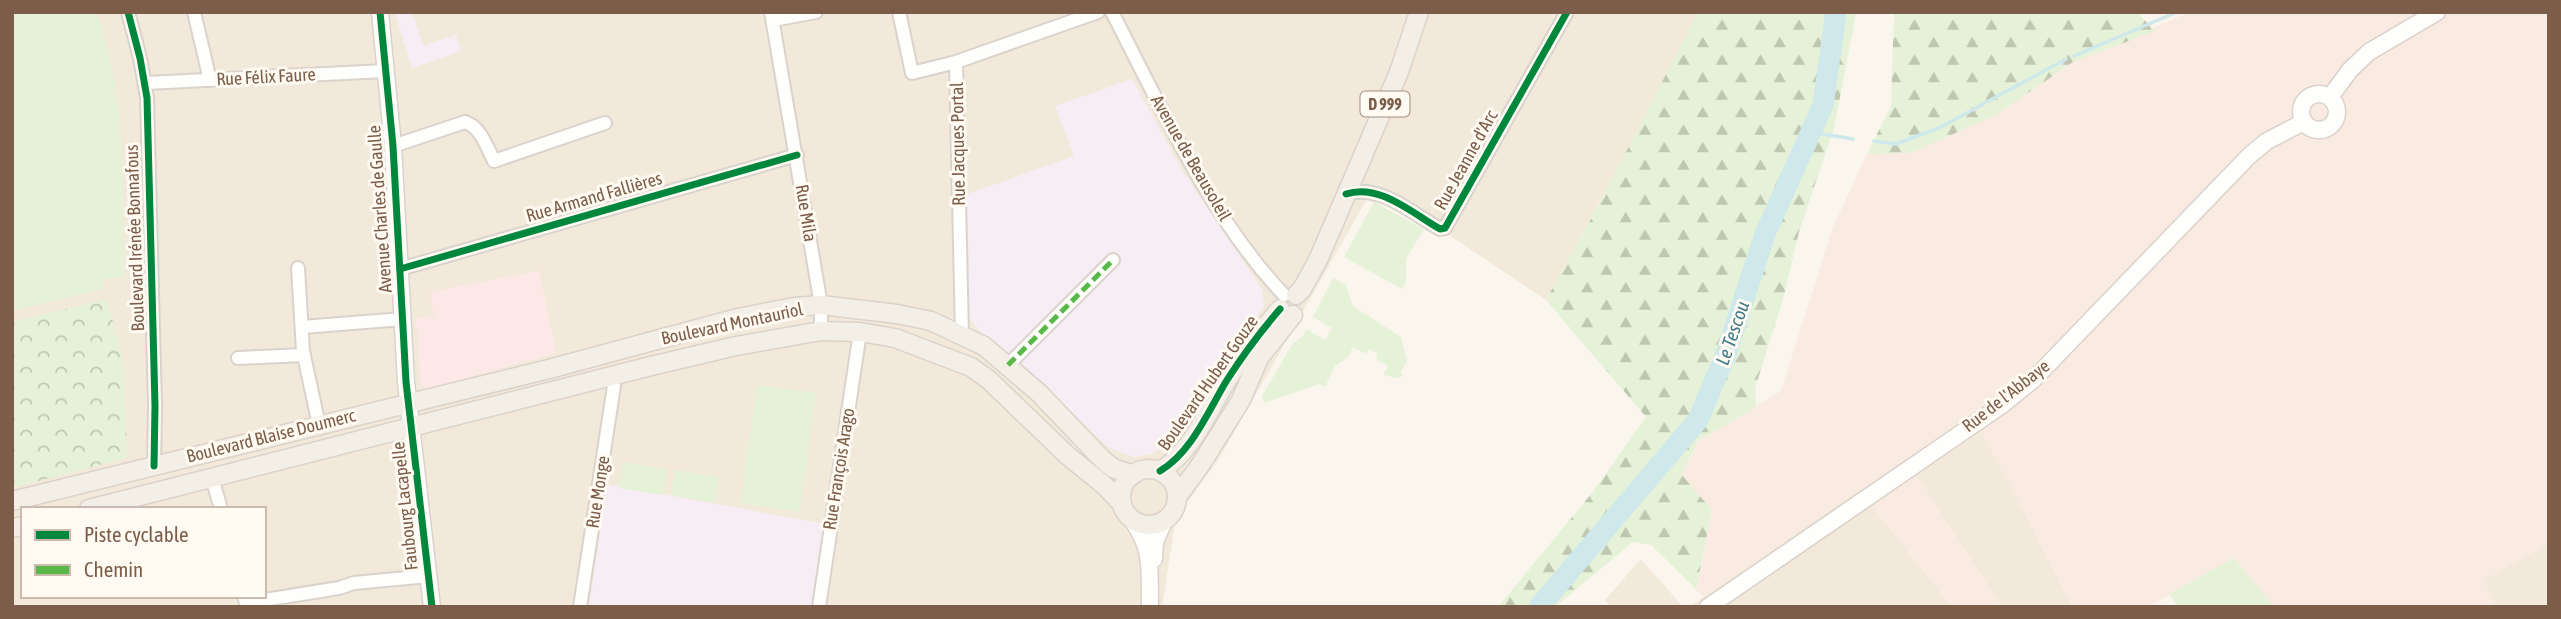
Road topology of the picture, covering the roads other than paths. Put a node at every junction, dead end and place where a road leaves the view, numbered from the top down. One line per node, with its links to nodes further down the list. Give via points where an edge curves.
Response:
1 (128, 12): 15 (street, Boulevard Irénée Bonnafous)
2 (194, 12): 14 (street)
3 (380, 12): 13 (main road, Avenue Charles de Gaulle)
4 (816, 12): 11 (street)
5 (899, 12): 12 (street, via 912,73)
6 (1098, 12): 12 (street, Rue Jacques Portal)
7 (1112, 12): 25 (street, Avenue de Beausoleil, via 1188,159)
8 (1419, 12): 21 (main road, Boulevard Hubert Gouze / D 999, via 1399,72)
9 (1567, 12): 21 (street, Rue Jeanne d'Arc, via 1445,228 1380,194 1357,190)
10 (2437, 12): 16 (main road, via 2369,52)
11 (772, 16): 20 (street, Rue Mila)
12 (956, 62): 31 (street, Rue Jacques Portal)
13 (386, 71): 14 (street, Rue Félix Faure); 19 (main road, Avenue Charles de Gaulle)
14 (210, 80): 15 (street, Rue Félix Faure)
15 (146, 83): 39 (street, Boulevard Irénée Bonnafous)
16 (2330, 97): 17 (main road, via 2319,93 2305,99); 17 (main road, via 2337,111 2331,125 2317,130)
17 (2304, 122): 55 (main road, Rue de l'Abbaye, via 2249,156 2034,379)
18 (605, 123): 19 (street, via 494,161 479,133 466,122)
19 (393, 146): 24 (main road, Avenue Charles de Gaulle)
20 (797, 155): 24 (street, Rue Armand Fallières); 26 (street, Rue Mila)
21 (1346, 194): 25 (main road, Boulevard Hubert Gouze / D 999, via 1303,289)
22 (1113, 260): 34 (street)
23 (298, 268): 28 (street)
24 (400, 269): 27 (main road, Avenue Charles de Gaulle)
25 (1288, 303): 40 (main road, Boulevard Hubert Gouze / D 999, via 1229,377 1180,456); 43 (main road, Boulevard Hubert Gouze / D 999, via 1241,400)
26 (821, 305): 29 (street, Rue Mila); 31 (main road, Boulevard Montauriol, via 931,321); 36 (main road, Boulevard Montauriol, via 738,318)
27 (403, 319): 28 (street); 36 (main road, Avenue Charles de Gaulle)
28 (304, 327): 32 (street)
29 (821, 331): 30 (main road, Boulevard Montauriol); 35 (main road, Boulevard Montauriol, via 736,346)
30 (860, 332): 47 (main road, Boulevard Montauriol, via 895,338 971,367 1009,397); 53 (street, Rue François Arago)
31 (962, 335): 34 (main road, Boulevard Montauriol)
32 (304, 355): 33 (street); 37 (street)
33 (238, 358)
34 (1008, 365): 41 (main road, Boulevard Montauriol, via 1102,460)
35 (612, 377): 38 (main road, Boulevard Montauriol); 52 (street, Rue Monge)
36 (408, 403): 37 (main road, Boulevard Blaise Doumerc); 38 (main road, Faubourg Lacapelle)
37 (319, 425): 39 (main road, Boulevard Blaise Doumerc)
38 (412, 426): 42 (main road, Boulevard Blaise Doumerc); 49 (main road, Faubourg Lacapelle)
39 (154, 466): 44 (main road, Boulevard Blaise Doumerc)
40 (1160, 471): 41 (main road, via 1141,470); 43 (main road, via 1172,481)
41 (1133, 475): 47 (main road, via 1122,493)
42 (212, 478): 45 (main road, Boulevard Blaise Doumerc); 46 (street)
43 (1177, 496): 48 (main road, via 1174,511)
44 (12, 501)
45 (97, 507)
46 (220, 507)
47 (1126, 510): 48 (main road, via 1142,524); 54 (main road, via 1148,548)
48 (1164, 521): 54 (main road, via 1155,542)
49 (429, 576): 50 (street, via 354,583 246,603); 51 (main road, Faubourg Lacapelle)
50 (245, 598)
51 (432, 607)
52 (580, 607)
53 (819, 607)
54 (1151, 607)
55 (1708, 607)

